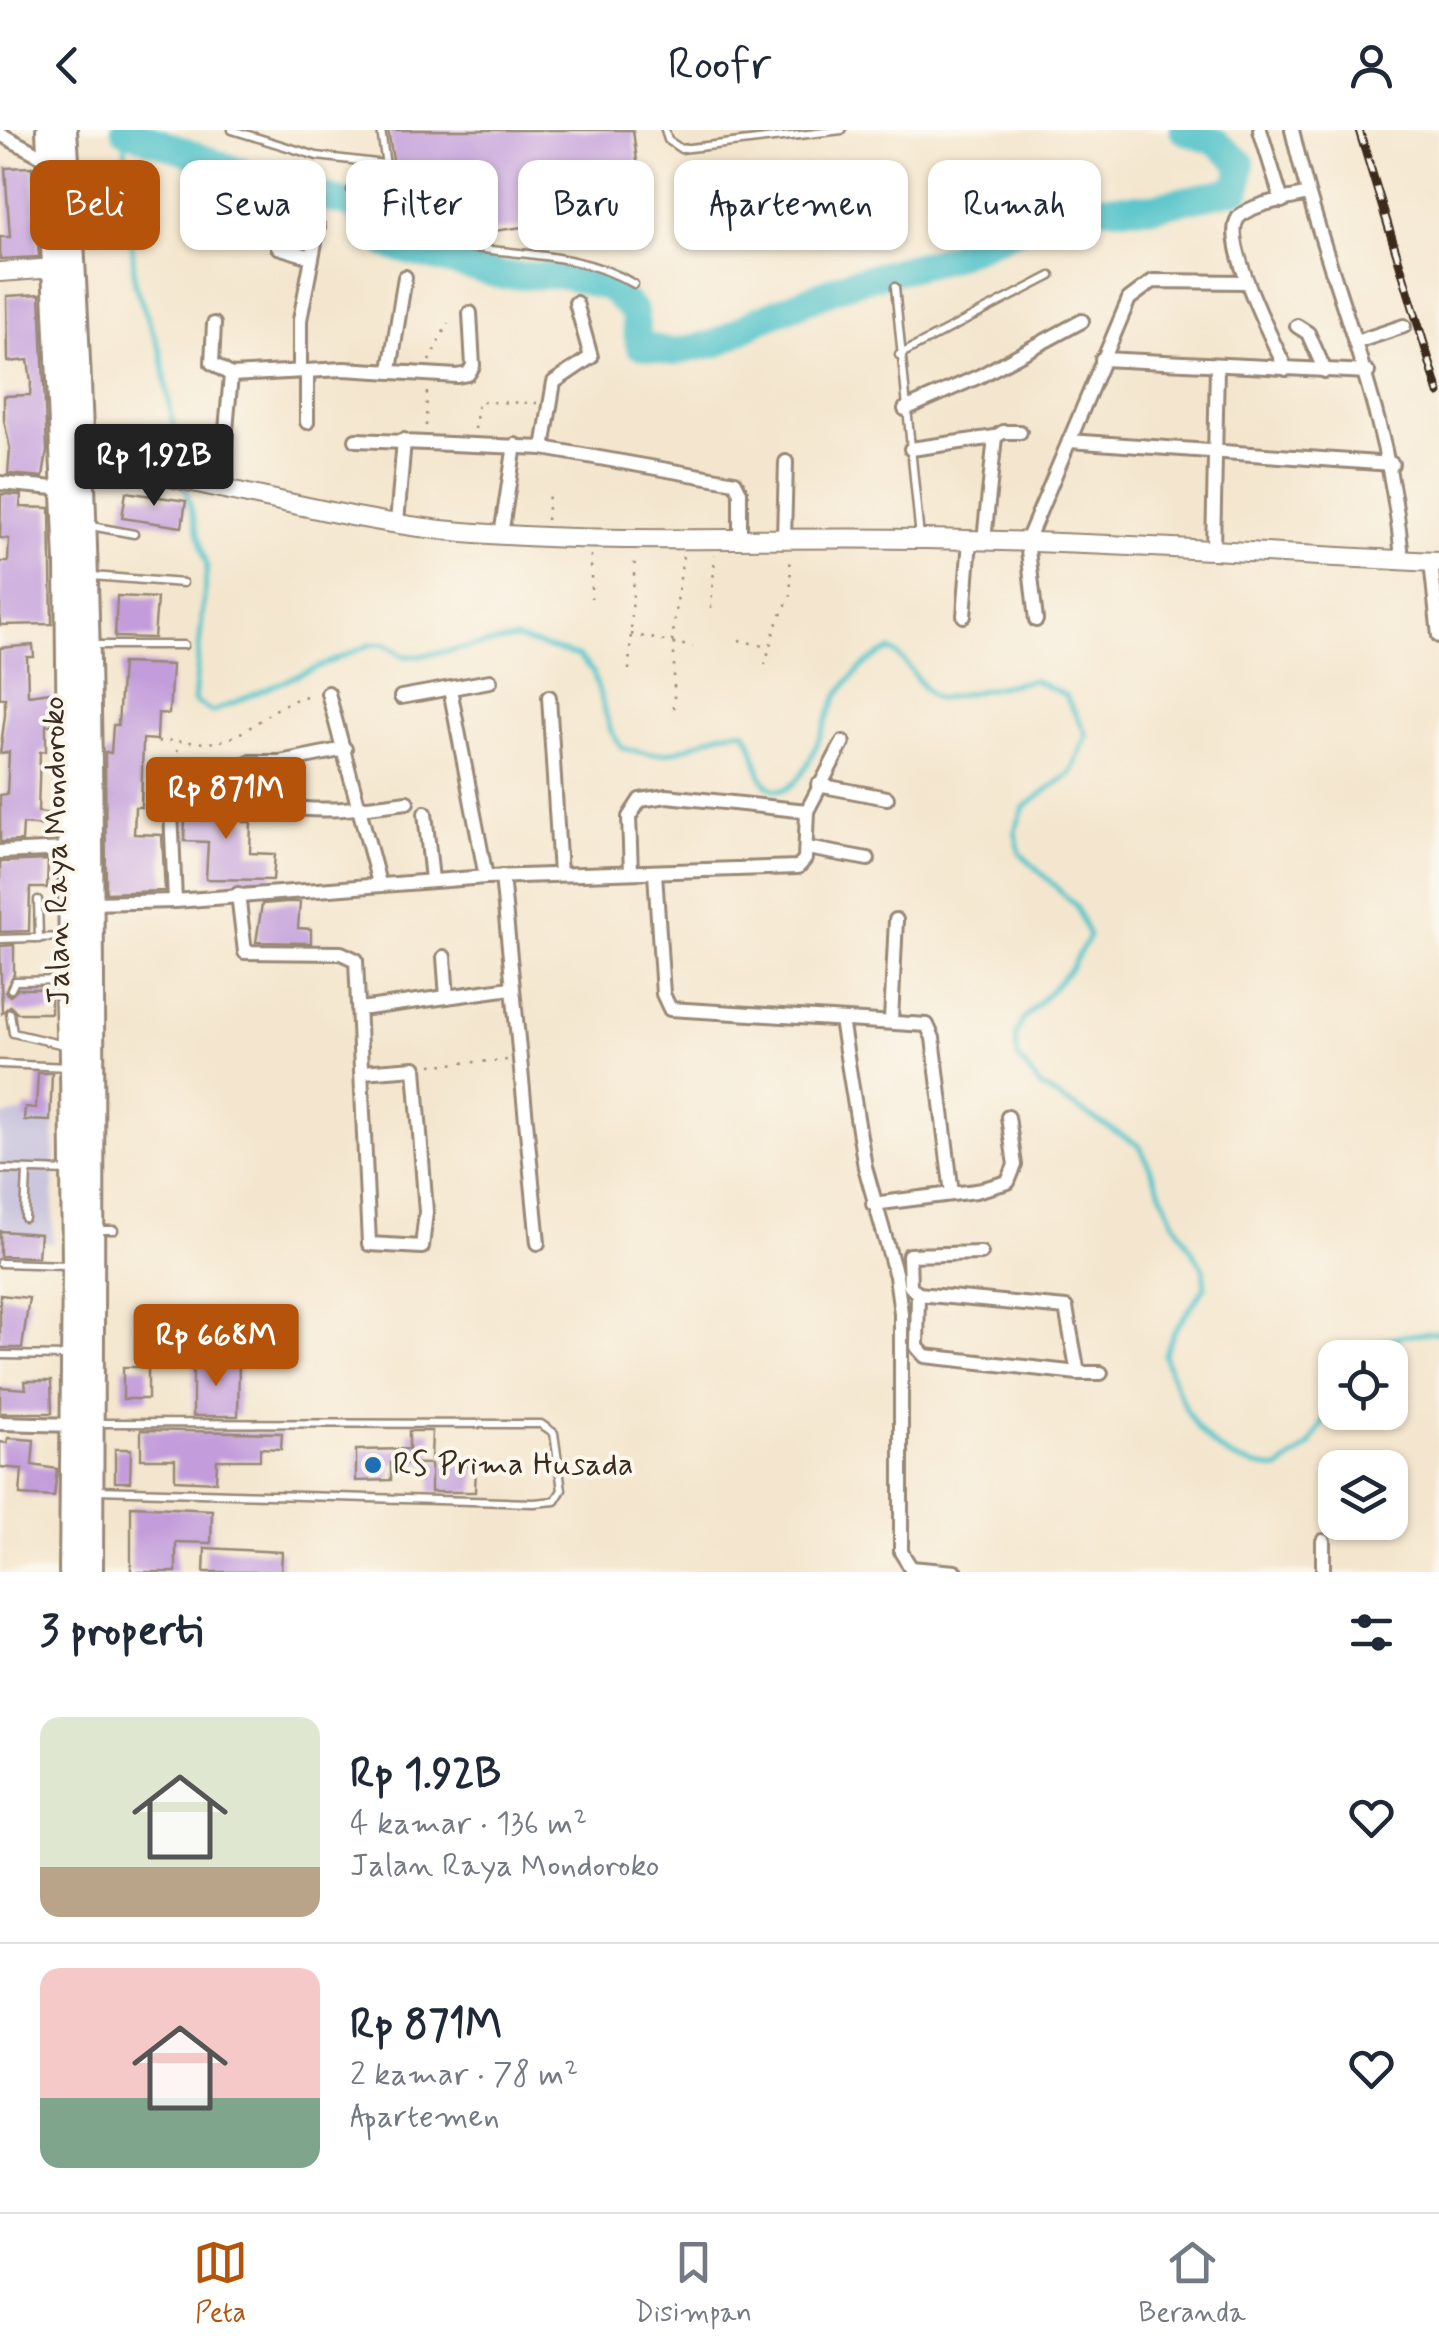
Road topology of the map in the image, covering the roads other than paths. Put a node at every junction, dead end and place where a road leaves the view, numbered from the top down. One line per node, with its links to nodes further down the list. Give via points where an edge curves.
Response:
1 (232, 130): 10 (lane)
2 (381, 130): 11 (lane)
3 (665, 130): 4 (lane, via 682,149)
4 (842, 130)
5 (1260, 130): 13 (street)
6 (1292, 130): 12 (street)
7 (0, 134): 9 (street)
8 (57, 134): 9 (highway, Jalan Raya Mondoroko); 53 (highway, Jalan Raya Mondoroko)
9 (50, 160)
10 (351, 160)
11 (385, 160)
12 (1307, 194): 13 (street); 32 (street)
13 (1282, 201): 23 (street, via 1235,222)
14 (498, 248): 24 (lane, via 604,269)
15 (53, 250): 19 (highway, Jalan Raya Mondoroko)
16 (285, 250): 18 (street)
17 (313, 250): 18 (street)
18 (311, 257): 38 (street, via 300,320)
19 (54, 268): 20 (street); 58 (highway, Jalan Raya Mondoroko)
20 (0, 272)
21 (406, 276): 37 (street)
22 (1051, 276): 33 (lane)
23 (1246, 282): 34 (street, via 1146,284 1129,299); 36 (street)
24 (634, 284)
25 (895, 287): 33 (lane)
26 (576, 303): 50 (street, via 591,357 554,382)
27 (470, 314): 37 (street, via 468,374)
28 (1082, 320): 42 (street)
29 (214, 324): 41 (street, via 212,363)
30 (1297, 326): 39 (street, via 1308,333)
31 (1404, 326): 32 (street)
32 (1356, 342): 40 (street)
33 (899, 355): 42 (lane)
34 (1102, 359): 35 (street); 48 (street)
35 (1217, 367): 36 (street); 52 (street)
36 (1286, 369): 39 (street)
37 (390, 370): 38 (street)
38 (303, 371): 41 (street); 43 (street)
39 (1325, 371): 40 (street)
40 (1368, 372): 55 (street)
41 (232, 375): 57 (street)
42 (906, 410): 51 (lane)
43 (307, 422)
44 (1020, 432): 45 (street)
45 (995, 437): 51 (street); 66 (street)
46 (356, 440): 47 (street)
47 (404, 440): 49 (street); 59 (street)
48 (1069, 441): 52 (street); 67 (street)
49 (515, 445): 50 (street); 62 (street)
50 (542, 448): 63 (street, via 734,482)
51 (910, 449): 65 (lane)
52 (1214, 451): 55 (street); 68 (street)
53 (84, 462): 57 (street); 60 (highway, Jalan Raya Mondoroko)
54 (786, 462): 64 (street)
55 (1392, 464): 69 (street)
56 (0, 483): 58 (street)
57 (222, 485): 59 (street)
58 (64, 489): 93 (highway, Jalan Raya Mondoroko)
59 (397, 523): 62 (street)
60 (84, 525): 61 (lane); 71 (highway, Jalan Raya Mondoroko)
61 (134, 534)
62 (501, 534): 63 (street)
63 (740, 539): 64 (street)
64 (787, 539): 65 (street)
65 (920, 539): 66 (street)
66 (977, 540): 67 (street); 73 (street)
67 (1026, 541): 68 (street); 74 (street)
68 (1213, 549): 69 (street)
69 (1402, 560): 70 (street)
70 (1435, 562): 75 (street)
71 (86, 575): 72 (lane); 76 (highway, Jalan Raya Mondoroko)
72 (184, 583)
73 (964, 616)
74 (1036, 620)
75 (1439, 636)
76 (87, 645): 77 (lane); 106 (highway, Jalan Raya Mondoroko)
77 (184, 645)
78 (490, 681): 79 (street)
79 (450, 689): 81 (street); 100 (street)
80 (328, 693): 84 (street)
81 (401, 696)
82 (549, 697): 98 (street)
83 (843, 742): 86 (street)
84 (345, 748): 85 (street); 89 (street)
85 (249, 762)
86 (818, 785): 87 (street); 90 (street)
87 (886, 798)
88 (407, 802): 89 (street)
89 (361, 808): 102 (street); 105 (street, via 294,808 216,788 170,788)
90 (808, 810): 92 (street); 96 (street, via 668,796 640,800 629,816)
91 (425, 813): 101 (street)
92 (807, 848): 95 (street); 97 (street, via 804,863 794,868)
93 (68, 849): 94 (street); 110 (highway, Jalan Raya Mondoroko)
94 (0, 852)
95 (868, 860)
96 (632, 872): 97 (street); 98 (street)
97 (655, 873): 118 (street, via 667,1006)
98 (560, 874): 99 (street)
99 (502, 876): 100 (street); 113 (street)
100 (486, 877): 101 (street)
101 (432, 880): 102 (street)
102 (379, 883): 103 (street)
103 (238, 894): 105 (street); 116 (street, via 246,952 350,954 358,968)
104 (38, 900): 108 (lane)
105 (175, 901): 106 (street)
106 (90, 903): 110 (highway, Jalan Raya Mondoroko)
107 (896, 920): 119 (street)
108 (39, 939): 109 (lane); 110 (lane)
109 (0, 940)
110 (76, 946): 112 (highway, Jalan Raya Mondoroko); 120 (highway, Jalan Raya Mondoroko)
111 (444, 957): 115 (street)
112 (64, 980): 114 (lane, via 16,981); 120 (highway, Jalan Raya Mondoroko)
113 (511, 988): 115 (street); 130 (street)
114 (10, 990)
115 (447, 997): 116 (street)
116 (360, 1009): 122 (street)
117 (10, 1013): 120 (lane, via 13,1033)
118 (840, 1020): 119 (street); 128 (street)
119 (891, 1020): 127 (street, via 923,1022 932,1033)
120 (73, 1051): 121 (lane); 126 (highway, Jalan Raya Mondoroko); 144 (highway, Jalan Raya Mondoroko, via 103,1230)
121 (0, 1064)
122 (362, 1072): 122 (street, via 415,1068 426,1212 425,1244 418,1248 370,1244)
123 (1008, 1117): 127 (street, via 1012,1178)
124 (0, 1169): 125 (lane)
125 (26, 1170): 126 (lane); 129 (lane)
126 (72, 1171): 133 (highway, Jalan Raya Mondoroko)
127 (952, 1194): 128 (street)
128 (873, 1204): 135 (street)
129 (25, 1218)
130 (538, 1243)
131 (981, 1253): 134 (street, via 910,1254 910,1286)
132 (0, 1263): 133 (lane)
133 (74, 1265): 140 (highway, Jalan Raya Mondoroko)
134 (918, 1294): 136 (street); 141 (street, via 1066,1308)
135 (901, 1313): 136 (street); 137 (street)
136 (917, 1313): 138 (street)
137 (902, 1334): 138 (street); 147 (street, via 899,1524)
138 (917, 1334): 141 (street, via 918,1352 925,1356)
139 (0, 1355): 140 (lane)
140 (74, 1356): 144 (highway, Jalan Raya Mondoroko)
141 (1078, 1373): 142 (street)
142 (1100, 1373)
143 (0, 1423): 144 (street)
144 (82, 1424): 145 (highway, Jalan Raya Mondoroko); 145 (lane, via 546,1424 554,1434 562,1494 534,1503); 148 (highway, Jalan Raya Mondoroko)
145 (91, 1490): 149 (highway, Jalan Raya Mondoroko)
146 (1323, 1541): 151 (street)
147 (906, 1568): 150 (street)
148 (71, 1572)
149 (91, 1572)
150 (955, 1572)
151 (1323, 1572)

